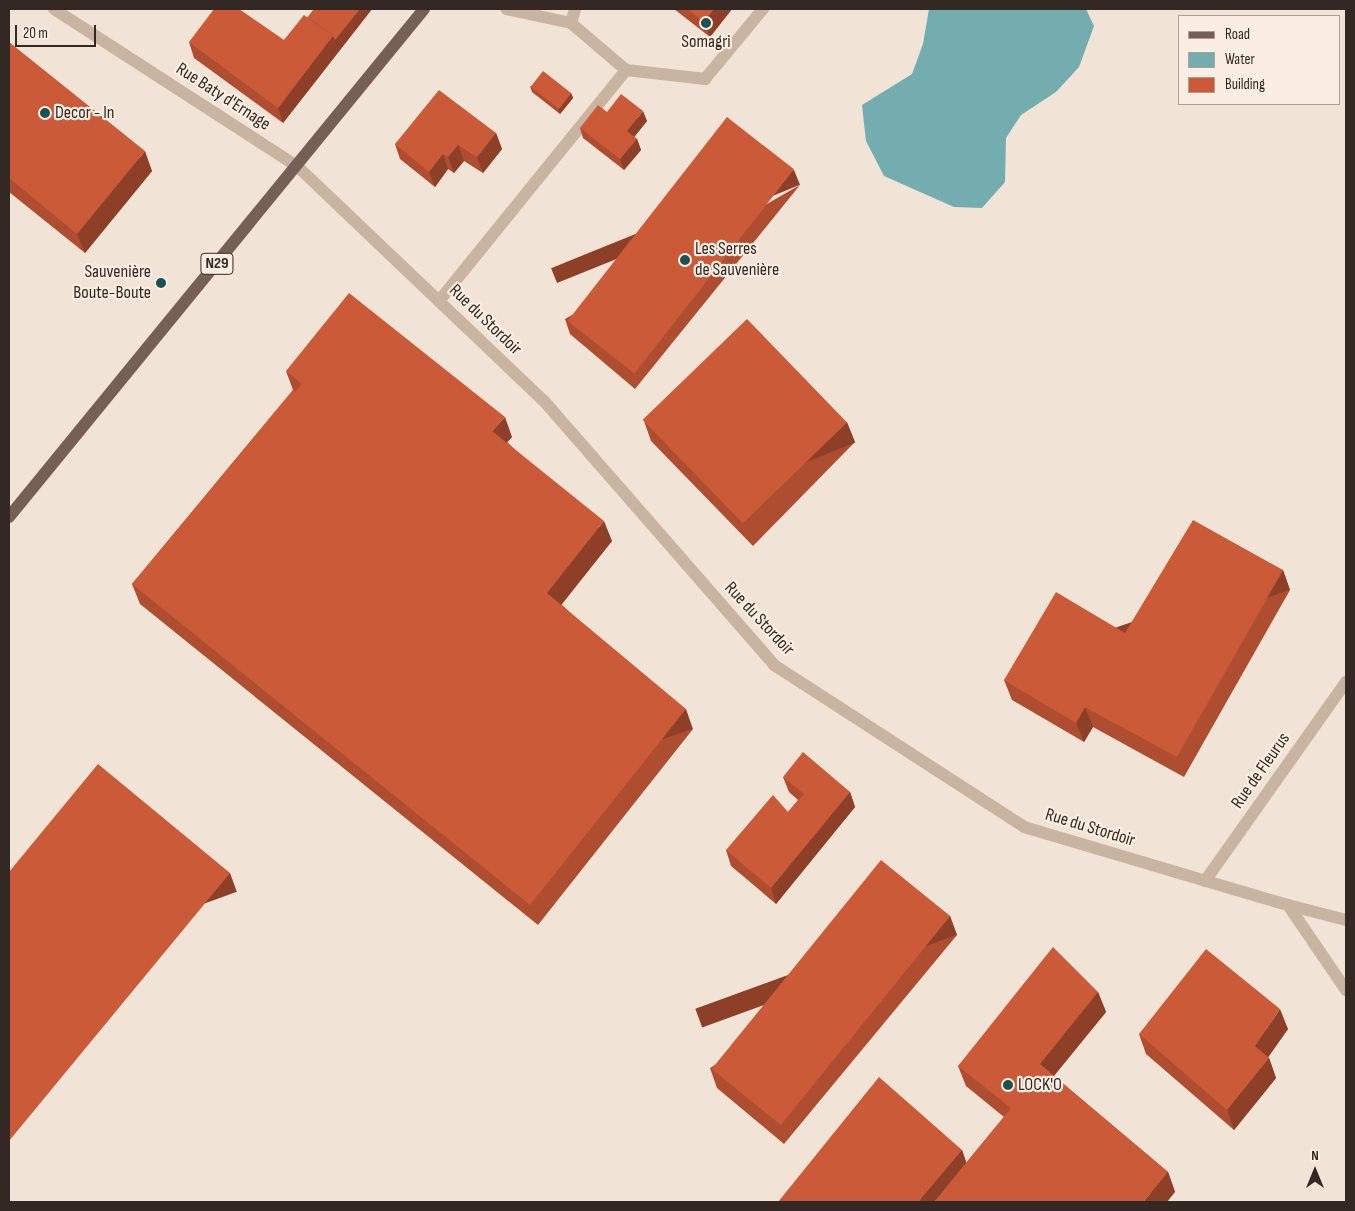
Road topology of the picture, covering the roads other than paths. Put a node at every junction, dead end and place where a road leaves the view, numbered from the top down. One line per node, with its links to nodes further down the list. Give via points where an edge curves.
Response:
1 (54, 9): 8 (street, Rue Baty d'Ernage)
2 (424, 9): 8 (main road, N29)
3 (506, 9): 6 (street)
4 (575, 9): 6 (street)
5 (763, 9): 7 (street, via 705,80)
6 (571, 23): 7 (street)
7 (626, 70): 9 (street)
8 (297, 166): 9 (street, Rue du Stordoir); 10 (main road, N29)
9 (439, 301): 12 (street, Rue du Stordoir, via 544,401 774,665 1024,827)
10 (9, 518)
11 (1346, 682): 12 (street, Rue de Fleurus)
12 (1205, 881): 13 (street, Rue du Stordoir)
13 (1288, 905): 14 (street, Rue du Stordoir); 15 (street)
14 (1346, 920)
15 (1346, 990)

